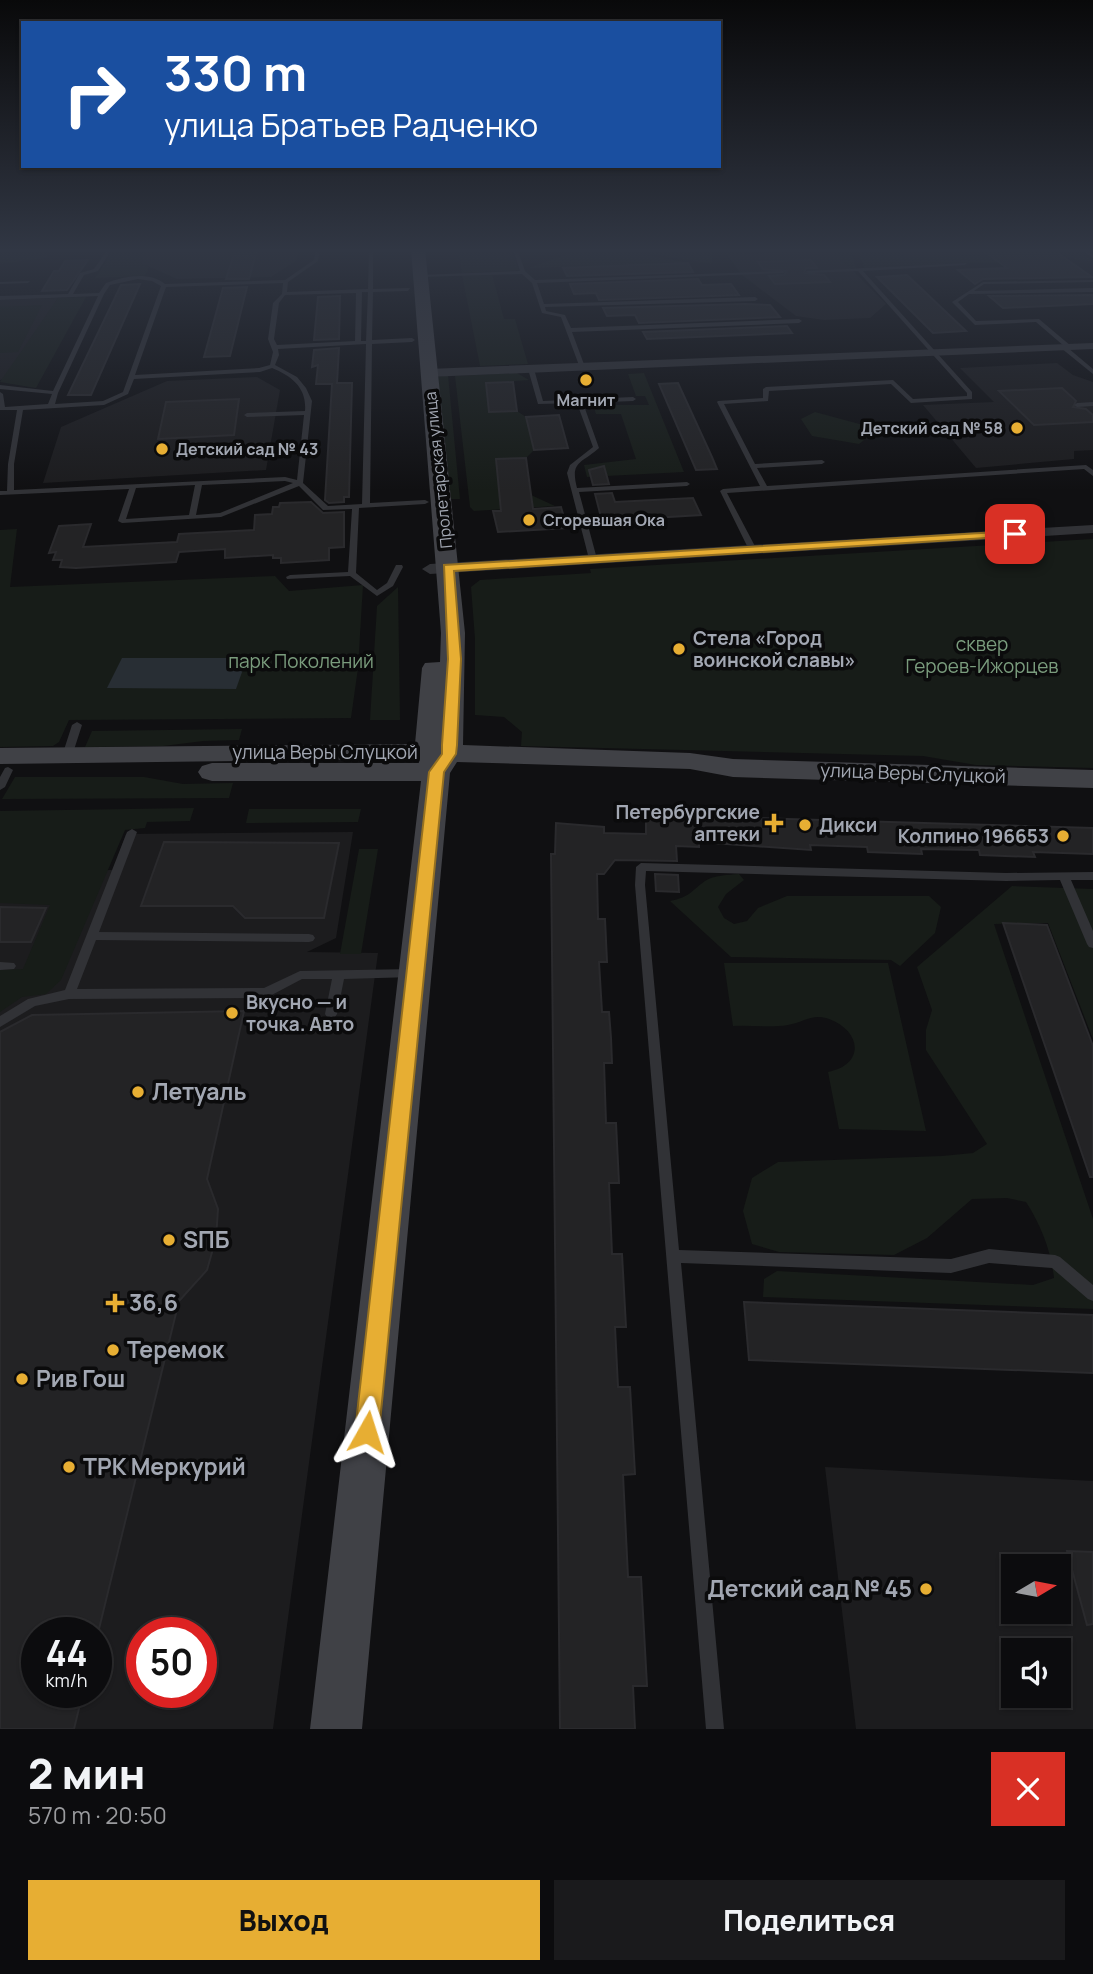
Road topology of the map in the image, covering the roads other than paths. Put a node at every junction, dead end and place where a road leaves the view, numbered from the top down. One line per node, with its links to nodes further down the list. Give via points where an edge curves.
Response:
1 (84, 330): 26 (lane)
2 (149, 330): 24 (lane)
3 (272, 330): 16 (lane)
4 (358, 330): 14 (lane)
5 (370, 330): 13 (lane)
6 (412, 330): 12 (main road, Пролетарская улица)
7 (421, 330): 23 (main road, Пролетарская улица)
8 (569, 330): 9 (lane); 20 (lane)
9 (577, 330)
10 (915, 330): 18 (lane)
11 (1047, 330): 17 (lane)
12 (412, 340): 13 (lane); 47 (main road, Пролетарская улица)
13 (370, 342): 14 (lane); 48 (lane)
14 (358, 343): 16 (lane)
15 (1093, 346): 17 (street)
16 (276, 347): 19 (lane)
17 (1066, 347): 18 (street); 22 (lane)
18 (935, 352): 20 (street); 37 (lane, via 970,398 911,401 893,382 766,389 766,400 720,402)
19 (272, 366): 24 (lane); 34 (lane, via 299,381 306,391)
20 (582, 367): 21 (street)
21 (531, 369): 23 (street); 29 (lane, via 540,403)
22 (1093, 372)
23 (428, 373): 55 (main road, Пролетарская улица)
24 (132, 377): 32 (lane, via 126,393 104,403)
25 (0, 387): 26 (lane)
26 (55, 393): 32 (lane)
27 (0, 394): 33 (lane, via 2,409)
28 (633, 399): 29 (lane)
29 (579, 401): 44 (lane, via 596,448 572,466)
30 (1093, 404): 31 (lane)
31 (1077, 405)
32 (51, 406): 33 (lane)
33 (20, 408): 46 (lane)
34 (307, 413): 35 (lane); 40 (lane)
35 (247, 415)
36 (822, 462): 37 (lane)
37 (754, 466): 43 (lane)
38 (1093, 474): 43 (lane, via 1086,467)
39 (199, 483): 40 (lane, via 285,479); 42 (lane); 50 (lane)
40 (300, 483): 49 (lane, via 326,508); 50 (lane, via 220,515)
41 (687, 484): 44 (lane)
42 (133, 486): 46 (lane); 50 (lane, via 122,521)
43 (764, 487): 52 (lane, via 723,491)
44 (575, 490): 53 (lane)
45 (0, 493): 46 (lane)
46 (10, 493)
47 (425, 502): 48 (lane); 55 (main road, Пролетарская улица)
48 (366, 505): 49 (lane)
49 (356, 506): 56 (lane)
50 (192, 517)
51 (1093, 529): 52 (street)
52 (753, 550): 53 (street)
53 (593, 559): 55 (street)
54 (399, 567): 56 (lane, via 390,584 377,594)
55 (439, 568): 60 (main road, Пролетарская улица, via 454,659)
56 (352, 574): 57 (lane)
57 (290, 577)
58 (78, 725): 59 (lane)
59 (67, 756): 60 (main road, улица Веры Слуцкой, via 215,752); 61 (main road, улица Веры Слуцкой)
60 (438, 759): 61 (main road, улица Веры Слуцкой); 62 (main road, улица Веры Слуцкой, via 648,775 733,768); 70 (main road, Пролетарская улица)
61 (2, 770)
62 (1093, 779)
63 (132, 832): 66 (lane)
64 (1063, 876): 65 (lane); 68 (lane); 74 (lane, via 641,867)
65 (1093, 876)
66 (92, 936): 67 (lane); 71 (lane)
67 (309, 938)
68 (1093, 944)
69 (339, 973): 70 (lane); 71 (lane, via 300,975 266,993); 72 (lane)
70 (415, 973): 76 (main road, Пролетарская улица)
71 (69, 995): 73 (lane, via 32,1002)
72 (331, 1014)
73 (0, 1022)
74 (673, 1256): 75 (lane, via 951,1266 989,1256 1055,1262); 77 (lane)
75 (1093, 1294)
76 (336, 1729)
77 (715, 1729)

